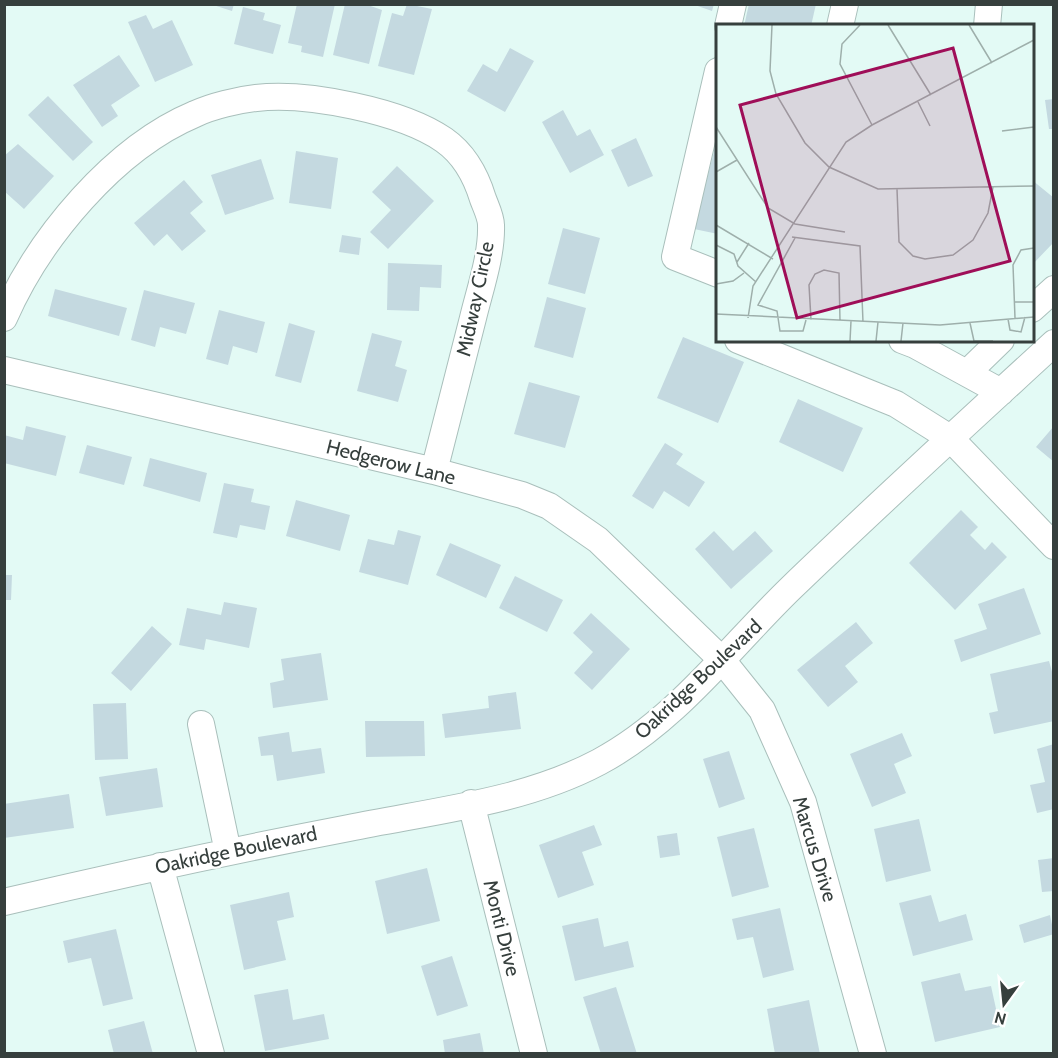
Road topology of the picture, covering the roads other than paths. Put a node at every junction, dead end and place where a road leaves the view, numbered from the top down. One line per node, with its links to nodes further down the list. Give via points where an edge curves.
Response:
1 (733, 4): 4 (street)
2 (845, 4): 5 (street)
3 (989, 4): 6 (street)
4 (728, 24)
5 (840, 24)
6 (987, 24)
7 (716, 75): 8 (street, via 675,257)
8 (716, 274)
9 (1053, 289): 10 (street)
10 (1034, 307)
11 (4, 318): 20 (street, Midway Circle, via 41,250 94,187 144,141 196,113 256,98 315,99 390,116 445,141 475,174 491,224 484,271)
12 (743, 342): 19 (street, via 896,404)
13 (907, 342): 17 (street)
14 (999, 342): 17 (street)
15 (1053, 343): 18 (street, Oakridge Boulevard)
16 (4, 370): 20 (street, Hedgerow Lane)
17 (967, 373): 18 (street)
18 (1001, 392): 19 (street, Oakridge Boulevard)
19 (951, 438): 21 (street); 22 (street, Oakridge Boulevard)
20 (434, 471): 22 (street, Hedgerow Lane, via 522,495 579,524)
21 (1053, 546)
22 (722, 660): 24 (street, Oakridge Boulevard, via 660,720 612,754 560,779); 30 (street, Marcus Drive, via 762,710 803,802)
23 (201, 724): 25 (street)
24 (471, 803): 25 (street, Oakridge Boulevard); 29 (street, Monti Drive)
25 (228, 852): 26 (street, Oakridge Boulevard)
26 (160, 866): 27 (street, Oakridge Boulevard); 28 (street)
27 (4, 902)
28 (211, 1053)
29 (534, 1053)
30 (873, 1053)

